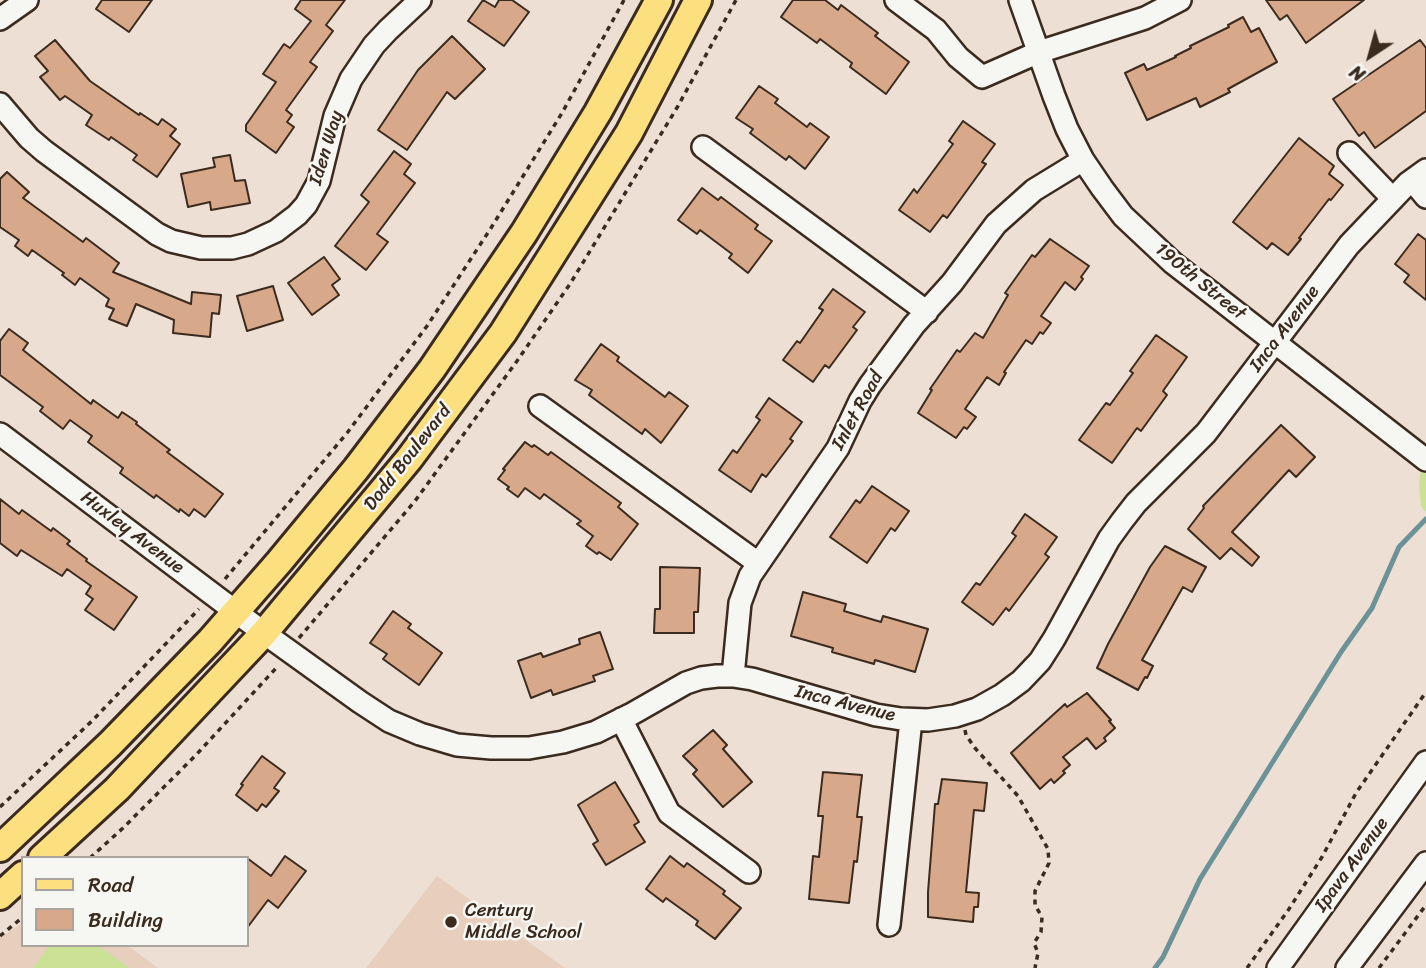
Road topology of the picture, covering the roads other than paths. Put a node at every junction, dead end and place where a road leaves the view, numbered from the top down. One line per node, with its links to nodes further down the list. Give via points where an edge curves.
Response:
1 (27, 0): 8 (street)
2 (420, 0): 10 (street, Iden Way, via 374,46 351,79 335,116 319,181 306,205 276,232 248,244 201,248 157,234 44,152)
3 (659, 0): 23 (main road, Dodd Boulevard, via 551,190 466,320 356,469)
4 (698, 0): 24 (main road, Dodd Boulevard, via 629,132 503,333 409,459)
5 (896, 0): 9 (street, via 936,30 982,77)
6 (1020, 0): 9 (street, 190th Street)
7 (1180, 0): 9 (street, via 1145,19)
8 (0, 19)
9 (1039, 52): 13 (street, 190th Street)
10 (0, 104)
11 (703, 147): 17 (street)
12 (1349, 153): 16 (street)
13 (1083, 160): 17 (street, Inlet Road, via 1013,207); 18 (street, 190th Street, via 1123,216 1148,240)
14 (1419, 175): 15 (street); 16 (street, Inca Avenue)
15 (1426, 197)
16 (1393, 199): 18 (street, Inca Avenue, via 1349,245)
17 (928, 312): 22 (street, Inlet Road, via 870,385 833,457)
18 (1275, 341): 21 (street, 190th Street); 27 (street, Inca Avenue, via 1206,433 1122,521 1054,639 1021,681 977,709)
19 (540, 406): 22 (street)
20 (0, 434): 23 (street, Huxley Avenue)
21 (1426, 460)
22 (758, 563): 25 (street, Inlet Road, via 740,603)
23 (236, 611): 24 (street, Huxley Avenue); 29 (main road, Dodd Boulevard, via 110,744)
24 (264, 633): 26 (street, Inca Avenue, via 389,721 457,745 529,748 596,732); 30 (main road, Dodd Boulevard, via 117,789)
25 (733, 676): 26 (street, Inca Avenue, via 686,683); 27 (street, Inca Avenue, via 876,715)
26 (621, 719): 32 (street, via 669,813)
27 (911, 720): 35 (street)
28 (1426, 762): 36 (street, Ipava Avenue)
29 (0, 848)
30 (44, 856)
31 (1426, 863): 37 (street)
32 (749, 872)
33 (21, 877): 34 (main road)
34 (0, 896)
35 (889, 925)
36 (1279, 968)
37 (1347, 968)

